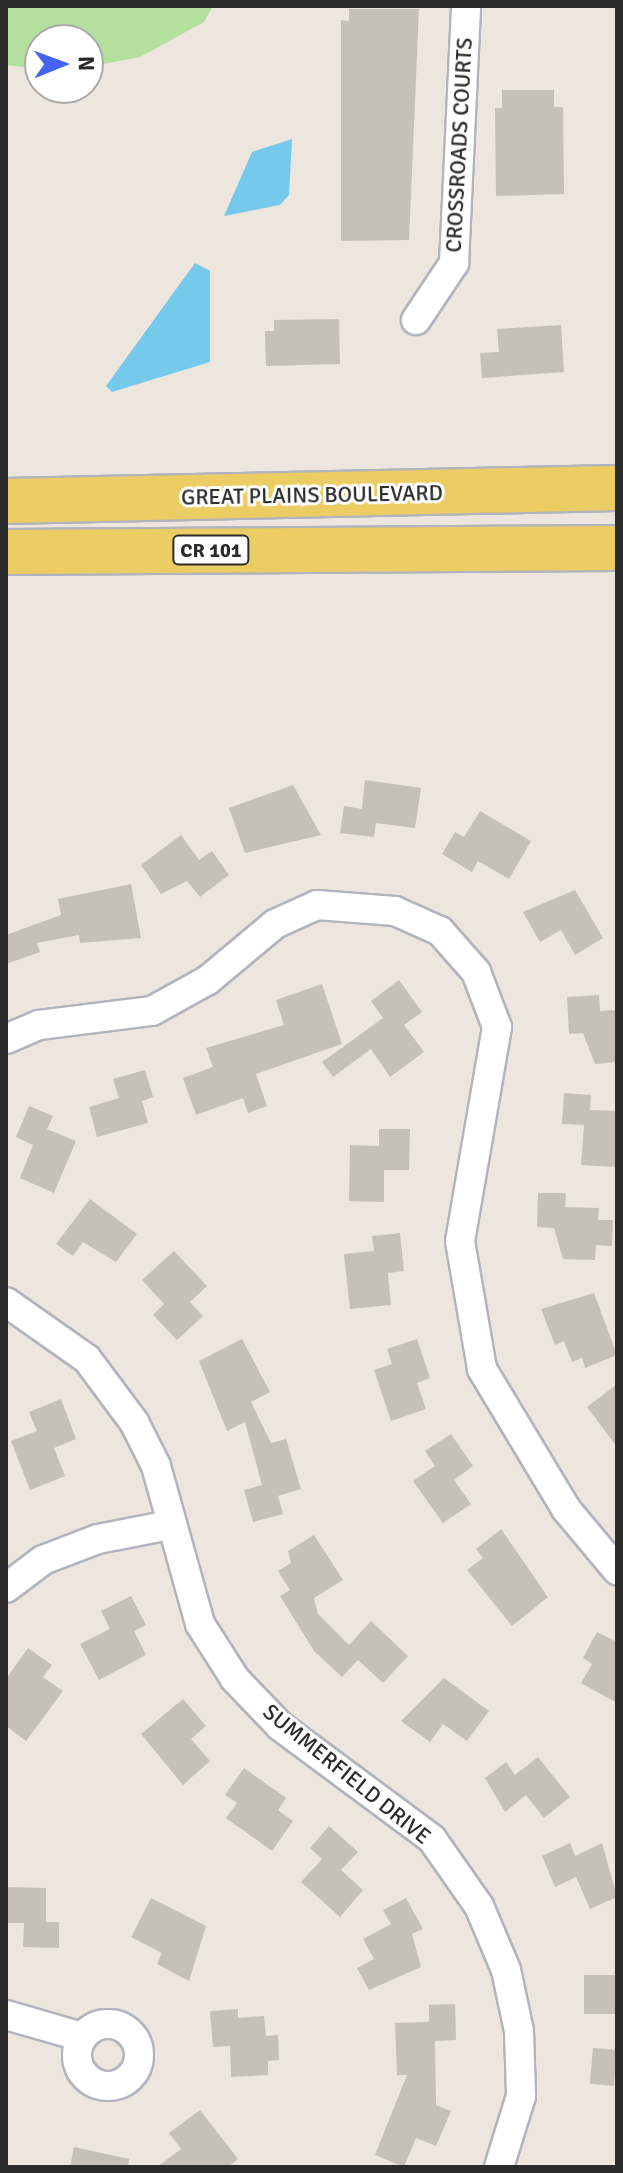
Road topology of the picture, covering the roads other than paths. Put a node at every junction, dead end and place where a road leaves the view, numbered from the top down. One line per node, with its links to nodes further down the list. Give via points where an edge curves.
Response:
1 (466, 6): 2 (street, CROSSROADS COURTS, via 454,263)
2 (416, 320)
3 (617, 488): 4 (main road, GREAT PLAINS BOULEVARD)
4 (6, 501)
5 (617, 548): 6 (main road, CR 101)
6 (6, 552)
7 (6, 1039): 10 (street, via 39,1025 152,1011 208,980 275,924 317,905 395,911 440,931 476,972 497,1027 460,1241 482,1369 526,1450)
8 (6, 1302): 9 (street, SUMMERFIELD DRIVE, via 87,1359 134,1422 156,1466)
9 (170, 1525): 13 (street, via 98,1539 43,1560); 16 (street, SUMMERFIELD DRIVE, via 200,1624 235,1679 280,1726 432,1839 479,1906 506,1970 519,2031 521,2096)
10 (588, 1535): 11 (street); 12 (street)
11 (617, 1541)
12 (617, 1570)
13 (6, 1588)
14 (6, 2015): 15 (street)
15 (82, 2037)
16 (499, 2167)

